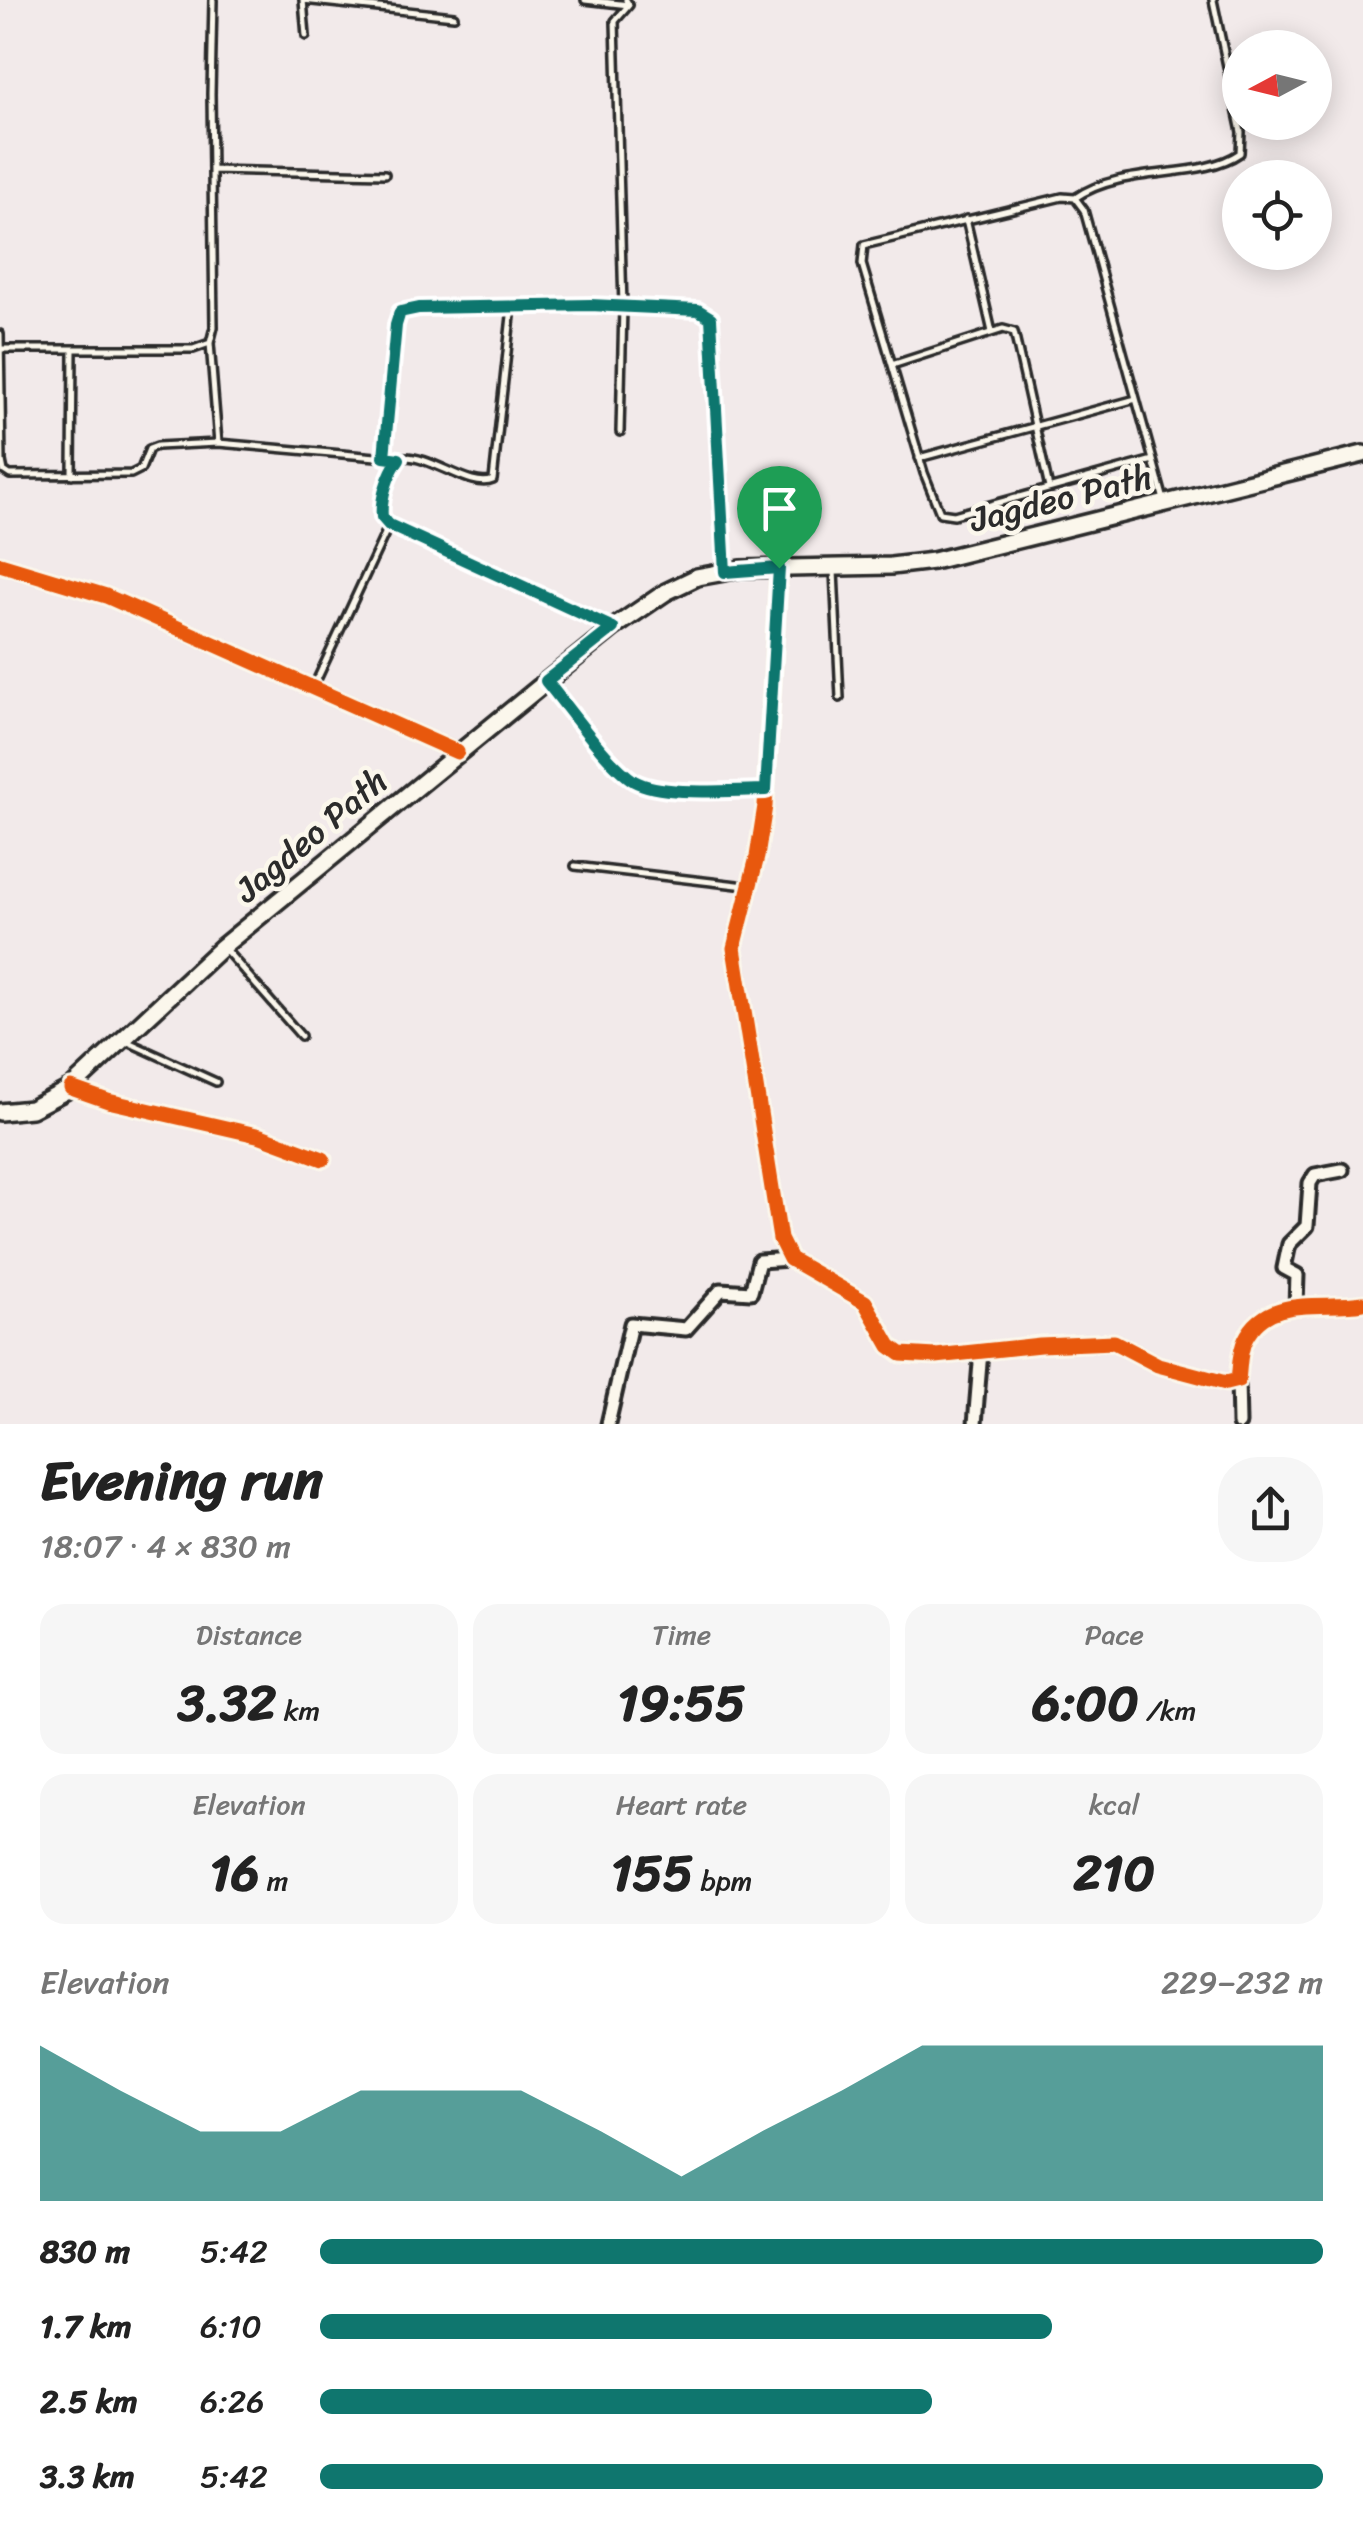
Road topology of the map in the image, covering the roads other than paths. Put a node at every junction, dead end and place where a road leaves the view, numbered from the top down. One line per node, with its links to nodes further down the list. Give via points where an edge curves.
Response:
1 (213, 0): 8 (lane)
2 (303, 0): 6 (lane); 7 (lane)
3 (585, 0): 5 (lane)
4 (1213, 0): 10 (lane, via 1240,153 1102,183)
5 (627, 3): 13 (lane, via 615,21)
6 (454, 16)
7 (306, 36)
8 (212, 170): 9 (lane); 16 (lane)
9 (385, 174)
10 (1075, 198): 11 (lane); 20 (lane, via 1084,210)
11 (966, 219): 14 (lane); 19 (lane, via 875,240 862,250)
12 (512, 307): 13 (lane); 25 (lane, via 400,312); 27 (lane, via 493,480 480,483 415,456)
13 (623, 307): 22 (lane); 36 (lane, via 698,310 711,318)
14 (992, 332): 19 (lane); 21 (lane, via 1016,335)
15 (0, 334): 17 (lane)
16 (210, 343): 18 (lane, via 193,349); 23 (lane)
17 (0, 349): 18 (lane); 29 (lane, via 4,471)
18 (73, 349): 29 (lane)
19 (892, 365): 26 (lane)
20 (1136, 399): 21 (lane); 28 (lane)
21 (1035, 425): 26 (lane); 30 (lane)
22 (620, 432)
23 (218, 443): 25 (lane); 29 (lane, via 152,447 131,474)
24 (1363, 454): 31 (main road, Jagdeo Path)
25 (384, 457): 27 (lane)
26 (919, 458): 30 (lane, via 943,516)
27 (399, 459): 32 (lane, via 381,505)
28 (1153, 460): 30 (lane); 31 (lane)
29 (72, 475)
30 (1049, 488)
31 (1165, 503): 34 (main road, Jagdeo Path, via 933,561)
32 (389, 525): 37 (lane); 39 (lane)
33 (0, 564): 39 (street, via 106,596)
34 (834, 567): 35 (main road, Jagdeo Path); 40 (lane)
35 (779, 568): 36 (main road, Jagdeo Path); 42 (street)
36 (725, 572): 37 (main road, Jagdeo Path, via 666,592)
37 (613, 628): 38 (main road, Jagdeo Path)
38 (546, 681): 41 (main road, Jagdeo Path); 42 (lane, via 633,780 667,789)
39 (313, 688): 41 (street)
40 (840, 698)
41 (457, 752): 45 (main road, Jagdeo Path)
42 (766, 790): 44 (street)
43 (576, 866): 44 (lane)
44 (748, 886): 53 (street, via 736,967 780,1240)
45 (222, 947): 46 (lane); 47 (main road, Jagdeo Path)
46 (301, 1036)
47 (122, 1040): 48 (lane); 49 (main road, Jagdeo Path)
48 (216, 1082)
49 (72, 1088): 50 (main road, Jagdeo Path, via 31,1109); 51 (street, via 261,1136)
50 (0, 1112)
51 (322, 1159)
52 (1342, 1170): 55 (street, via 1314,1175 1308,1226 1288,1246 1284,1268 1297,1276)
53 (790, 1259): 56 (street, via 865,1302 895,1351); 58 (street, via 759,1260 751,1292 720,1290 686,1330 631,1324)
54 (1363, 1303): 55 (street)
55 (1296, 1306): 57 (street, via 1276,1310 1247,1337)
56 (981, 1351): 57 (street, via 1114,1342 1158,1365 1226,1383); 59 (street)
57 (1238, 1380): 60 (street)
58 (608, 1424)
59 (975, 1424)
60 (1240, 1424)

